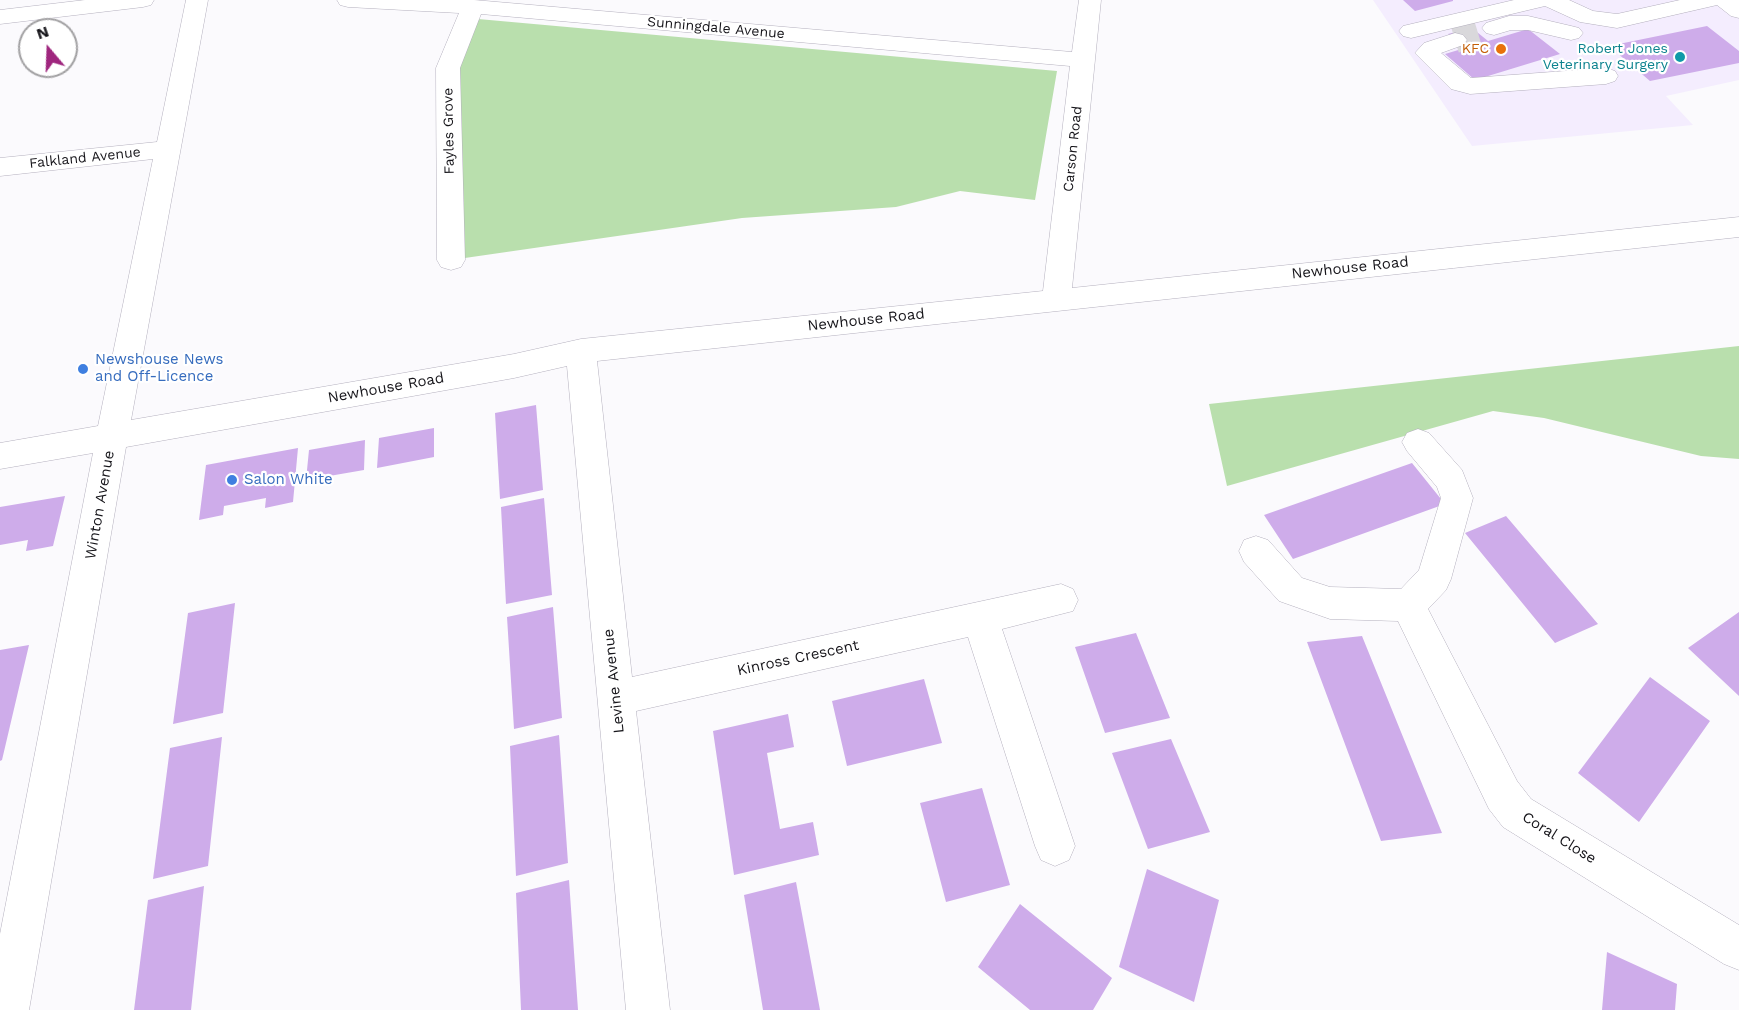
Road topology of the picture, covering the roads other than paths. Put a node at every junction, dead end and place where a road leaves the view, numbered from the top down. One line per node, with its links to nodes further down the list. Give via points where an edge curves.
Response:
1 (143, 0): 11 (street)
2 (198, 0): 15 (street, Winton Avenue)
3 (348, 0): 9 (street, Sunningdale Avenue)
4 (1090, 0): 14 (street, Carson Road)
5 (1544, 0): 13 (street)
6 (1550, 0): 12 (street)
7 (1711, 0): 12 (street, via 1617,21)
8 (1724, 0): 10 (street)
9 (474, 7): 14 (street, Sunningdale Avenue); 18 (street, Fayles Grove, via 448,68)
10 (1739, 10)
11 (0, 17)
12 (1574, 23): 12 (street, via 1606,76 1470,86 1460,83 1427,53 1509,23)
13 (1411, 31)
14 (1083, 60): 19 (street, Carson Road)
15 (169, 149): 16 (street, Falkland Avenue); 21 (street, Winton Avenue)
16 (0, 167)
17 (1739, 227): 19 (street, Newhouse Road)
18 (451, 260)
19 (1056, 299): 20 (street, Newhouse Road)
20 (581, 351): 21 (street, Newhouse Road); 28 (street, Levine Avenue)
21 (112, 436): 23 (street, Newhouse Road); 31 (street, Winton Avenue)
22 (1418, 442): 26 (street, via 1451,480 1457,498 1434,579)
23 (0, 456)
24 (1256, 551): 26 (street, via 1291,590 1330,603)
25 (1061, 600): 27 (street, Kinross Crescent)
26 (1408, 605): 30 (street, Coral Close, via 1503,795 1517,813)
27 (981, 618): 28 (street, Kinross Crescent); 29 (street)
28 (616, 698): 32 (street, Levine Avenue)
29 (1055, 846)
30 (1739, 949)
31 (7, 1010)
32 (648, 1010)

